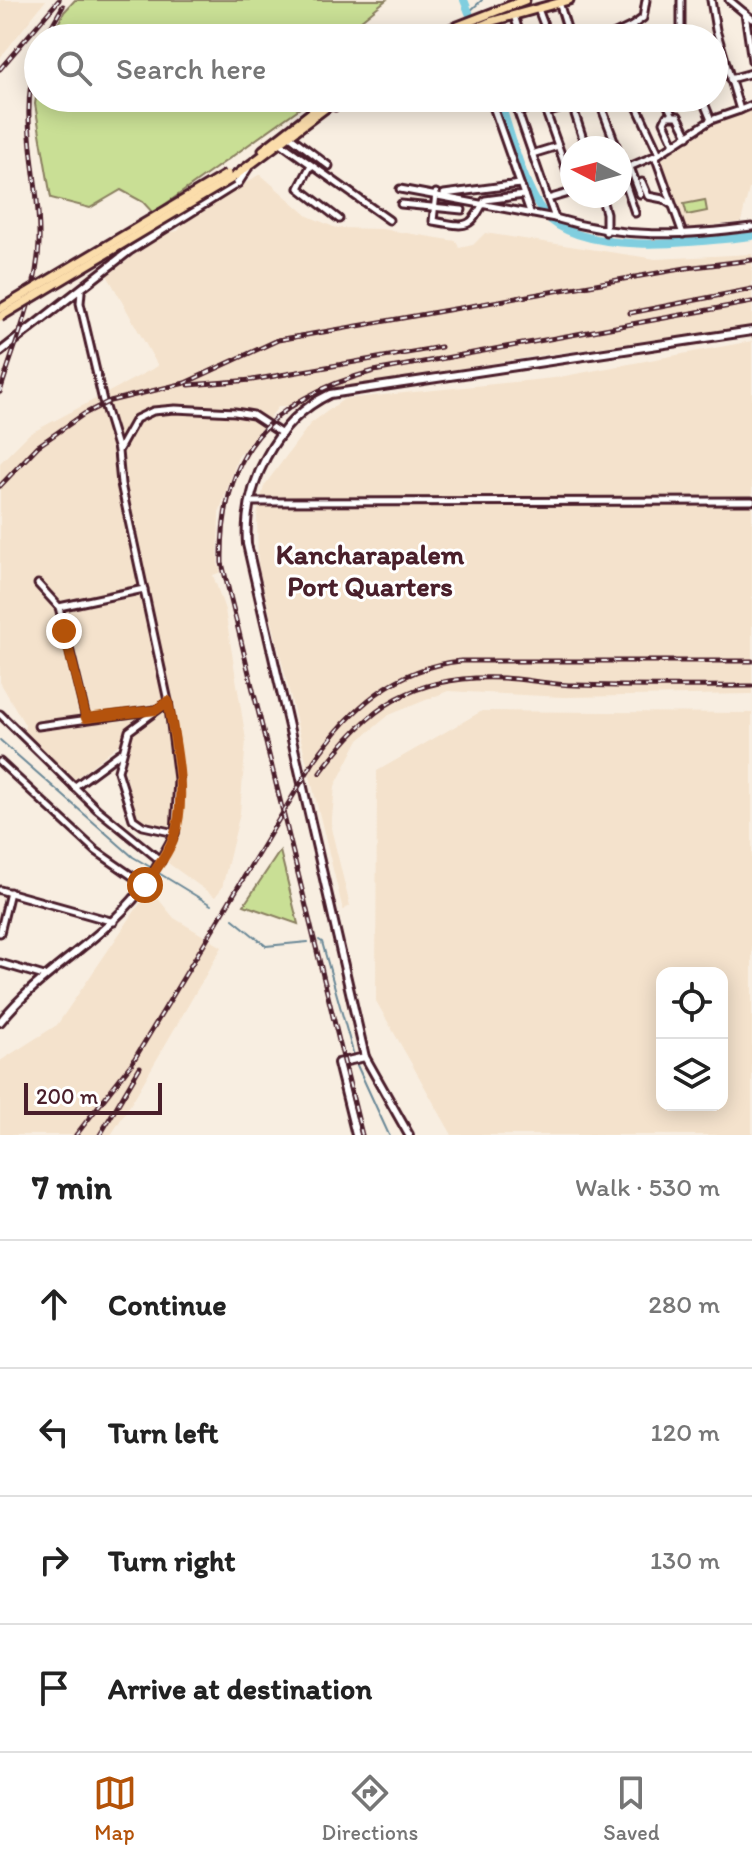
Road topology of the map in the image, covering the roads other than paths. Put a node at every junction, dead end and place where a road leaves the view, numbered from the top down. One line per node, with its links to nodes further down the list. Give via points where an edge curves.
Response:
1 (525, 0): 13 (main road)
2 (569, 0): 7 (main road)
3 (646, 0): 18 (street, via 643,18)
4 (681, 0): 19 (street)
5 (711, 0): 20 (street)
6 (729, 0): 9 (street)
7 (557, 1): 8 (main road); 13 (main road); 17 (street)
8 (538, 7): 10 (main road); 16 (street)
9 (745, 13): 11 (street); 21 (street)
10 (514, 14): 12 (main road); 15 (street)
11 (752, 19)
12 (488, 22): 13 (main road)
13 (473, 23): 14 (main road)
14 (470, 24)
15 (517, 24)
16 (544, 24)
17 (565, 24)
18 (635, 24)
19 (681, 24)
20 (715, 24)
21 (752, 61)
22 (728, 72): 24 (street)
23 (752, 73): 24 (street)
24 (730, 79): 26 (street)
25 (752, 105): 26 (street)
26 (740, 110): 39 (street)
27 (311, 112): 50 (main road)
28 (320, 112): 50 (main road)
29 (327, 112): 43 (main road)
30 (495, 112): 59 (street)
31 (518, 112): 49 (street)
32 (549, 112): 37 (street)
33 (574, 112): 40 (street)
34 (603, 112): 41 (street)
35 (639, 112): 51 (street)
36 (708, 112): 39 (street)
37 (546, 113): 46 (street)
38 (672, 114): 42 (street, via 680,118); 45 (street, via 664,122)
39 (711, 120): 42 (street)
40 (582, 136)
41 (612, 136)
42 (688, 136): 45 (street)
43 (291, 137): 44 (main road); 48 (street)
44 (282, 144): 50 (main road); 53 (street)
45 (674, 144): 51 (street)
46 (558, 146): 47 (street); 49 (street)
47 (560, 152)
48 (312, 154): 53 (street); 54 (street)
49 (532, 154): 66 (street)
50 (260, 155): 52 (main road)
51 (657, 155): 55 (street); 70 (street)
52 (250, 162): 56 (main road); 83 (street, via 238,183 129,251)
53 (309, 163): 78 (street, via 299,188); 79 (street)
54 (329, 166)
55 (632, 166)
56 (229, 177): 86 (main road, bridge); 87 (main road, bridge)
57 (632, 182): 62 (street)
58 (642, 182): 70 (street, via 648,196)
59 (520, 184): 61 (street); 63 (street)
60 (400, 189): 61 (street)
61 (439, 194): 64 (street); 72 (street)
62 (640, 194)
63 (524, 195): 68 (street); 75 (street)
64 (453, 196): 68 (street); 73 (street)
65 (560, 196): 66 (street)
66 (548, 199): 77 (street)
67 (632, 201): 76 (street)
68 (483, 202): 72 (street, via 478,218 469,224 433,221); 75 (street)
69 (401, 204): 72 (street)
70 (673, 205): 82 (street)
71 (605, 208): 81 (street)
72 (435, 209): 73 (street)
73 (451, 209): 74 (street)
74 (462, 210)
75 (530, 213): 77 (street)
76 (635, 213)
77 (554, 218): 81 (street)
78 (339, 219)
79 (389, 220)
80 (752, 227): 82 (street)
81 (606, 232): 82 (street)
82 (683, 234)
83 (81, 292): 84 (street); 85 (street)
84 (72, 299): 85 (street); 89 (street)
85 (80, 303): 91 (street)
86 (0, 309)
87 (0, 317)
88 (752, 331): 90 (street, via 346,389 321,398)
89 (0, 352)
90 (282, 434): 91 (street, via 246,413 163,410 136,419); 93 (street, via 257,475)
91 (118, 451): 95 (street)
92 (752, 501): 93 (street)
93 (249, 503): 115 (street, via 246,530 252,570)
94 (38, 584): 96 (street)
95 (144, 589): 96 (street); 97 (street)
96 (59, 607): 100 (street)
97 (168, 701): 98 (street); 105 (street, via 178,779)
98 (156, 710): 100 (street); 102 (street, via 129,731)
99 (0, 714): 104 (street)
100 (86, 718): 101 (street)
101 (38, 726)
102 (121, 753): 104 (street); 105 (street, via 118,771 133,819)
103 (0, 762): 107 (street, via 96,851)
104 (74, 787): 106 (street)
105 (175, 833): 106 (street)
106 (160, 862): 107 (street)
107 (147, 882): 110 (street)
108 (0, 890): 109 (street)
109 (10, 892): 110 (street); 111 (street)
110 (114, 922): 113 (street)
111 (0, 933)
112 (0, 963): 113 (street)
113 (44, 976): 114 (street)
114 (0, 1022)
115 (358, 1058): 116 (street, via 338,1063); 117 (street)
116 (356, 1135)
117 (409, 1135)

